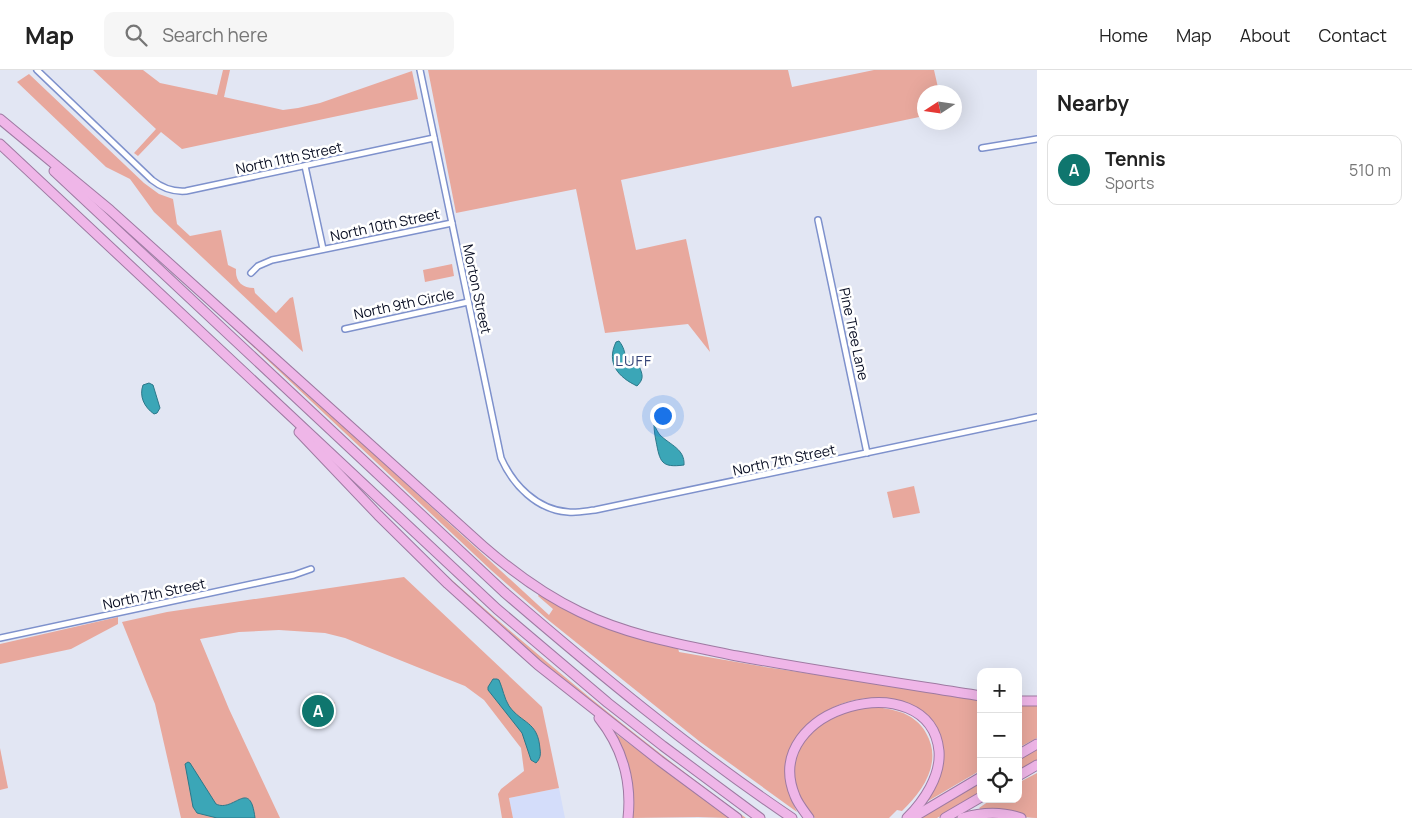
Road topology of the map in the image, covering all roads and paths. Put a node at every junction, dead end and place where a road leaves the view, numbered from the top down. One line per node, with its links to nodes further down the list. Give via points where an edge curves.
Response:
1 (37, 70): 8 (street, North 11th Street, via 152,180 167,189 186,191)
2 (420, 70): 4 (street, Morton Street)
3 (0, 120): 21 (highway, via 110,210 482,546 540,590 581,612 636,633 818,671); 34 (highway, via 504,592 662,723)
4 (434, 138): 8 (street, North 11th Street); 10 (street, Morton Street)
5 (1037, 139): 7 (street)
6 (0, 144): 15 (highway)
7 (982, 148)
8 (305, 166): 11 (street)
9 (818, 220): 17 (street, Pine Tree Lane)
10 (452, 223): 11 (street, North 10th Street); 13 (street, Morton Street)
11 (323, 249): 12 (street, North 10th Street, via 265,262)
12 (251, 273)
13 (468, 302): 14 (street, North 9th Circle); 18 (street, Morton Street, via 502,458 515,483)
14 (345, 328)
15 (237, 366): 24 (highway, via 448,584); 33 (highway, via 543,650)
16 (1037, 417): 17 (street, North 7th Street)
17 (867, 453): 18 (street, North 7th Street, via 596,510 567,512)
18 (536, 500)
19 (311, 569): 20 (street, North 7th Street)
20 (0, 638)
21 (977, 695)
22 (1022, 701): 23 (highway)
23 (1037, 701)
24 (592, 708): 31 (highway, via 612,736 623,761 628,786); 32 (highway)
25 (1037, 744): 26 (highway)
26 (1022, 753)
27 (1037, 765): 28 (highway)
28 (1022, 774)
29 (977, 779): 37 (highway)
30 (977, 799): 38 (highway)
31 (628, 818)
32 (737, 818)
33 (760, 818)
34 (792, 818)
35 (809, 818): 36 (highway, via 795,797 791,784 794,752 805,734 823,718 847,706 869,702 892,704 914,712 927,723 936,739 939,755 935,776 921,803)
36 (907, 818)
37 (911, 818)
38 (945, 818)
39 (962, 818): 40 (highway, via 992,812)
40 (1021, 818)

